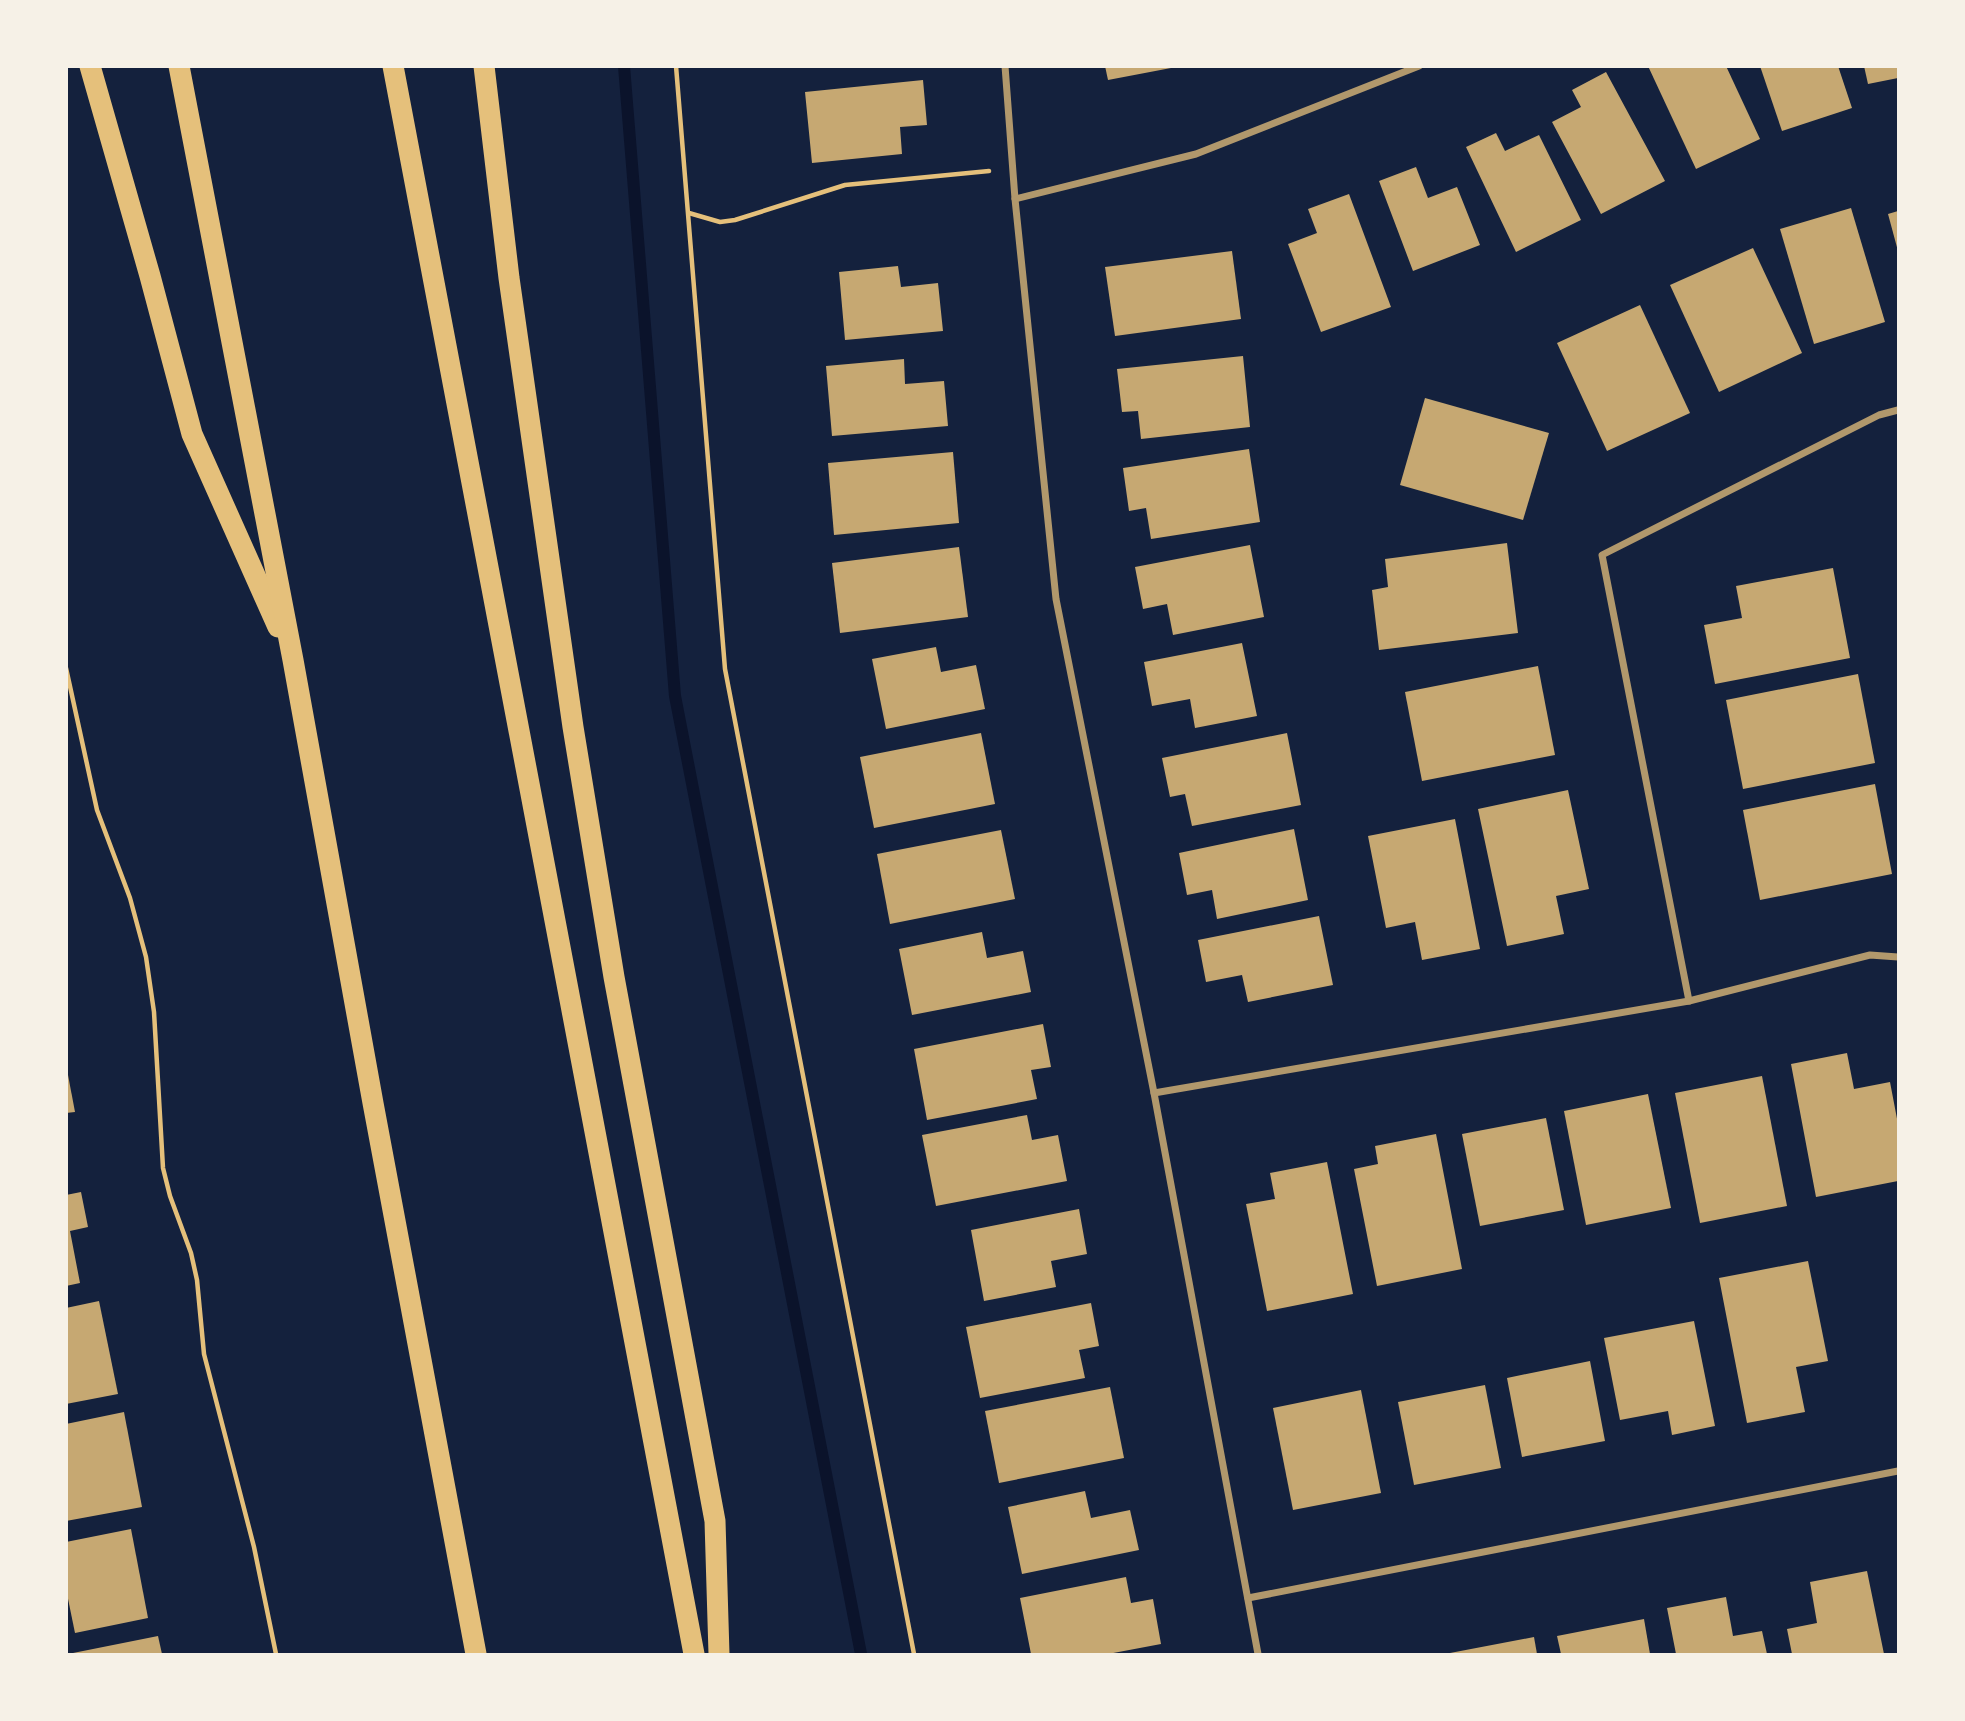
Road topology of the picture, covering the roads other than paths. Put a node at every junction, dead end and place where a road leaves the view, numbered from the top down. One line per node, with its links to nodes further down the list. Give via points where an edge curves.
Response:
1 (90, 66): 9 (highway, via 192,434)
2 (179, 66): 9 (highway)
3 (393, 66): 16 (highway)
4 (484, 66): 17 (highway, via 573,727 614,977 715,1521)
5 (1005, 66): 7 (street)
6 (1419, 66): 7 (street, via 1196,154)
7 (1015, 199): 12 (street, via 1056,599)
8 (1899, 410): 11 (street, via 1879,415 1602,555)
9 (293, 660): 15 (highway)
10 (1899, 957): 11 (street, via 1870,955)
11 (1689, 1002): 12 (street)
12 (1154, 1093): 14 (street)
13 (1899, 1471): 14 (street)
14 (1248, 1598): 18 (street)
15 (477, 1654)
16 (694, 1654)
17 (719, 1654)
18 (1258, 1654)

